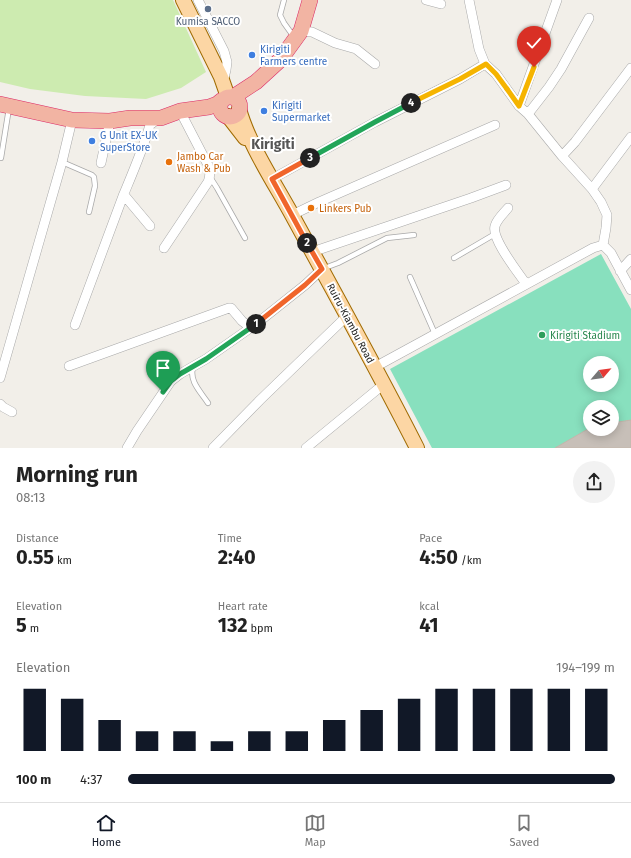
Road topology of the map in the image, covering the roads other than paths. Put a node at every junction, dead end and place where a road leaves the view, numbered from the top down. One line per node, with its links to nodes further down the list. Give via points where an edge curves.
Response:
1 (198, 0): 14 (street, via 224,51 227,62)
2 (284, 0): 10 (lane, via 281,19 288,30)
3 (310, 0): 10 (highway)
4 (426, 0): 8 (street)
5 (469, 0): 12 (street, via 479,49)
6 (557, 0): 17 (street)
7 (188, 4): 14 (main road)
8 (441, 4)
9 (589, 18): 19 (street, via 561,69)
10 (298, 35): 11 (street, via 312,32 342,46 356,49); 16 (highway, via 280,60)
11 (375, 64)
12 (486, 64): 17 (street); 30 (street)
13 (631, 68): 25 (street)
14 (222, 79): 16 (main road, Ruiru-Kiambu Road)
15 (5, 105): 21 (highway); 26 (lane)
16 (230, 106): 18 (highway, via 217,104); 30 (main road, Ruiru-Kiambu Road, via 245,126)
17 (519, 106): 19 (street)
18 (182, 111): 20 (highway); 29 (street, via 208,165)
19 (528, 114): 25 (street)
20 (161, 118): 22 (highway); 33 (street, via 150,124)
21 (72, 120): 22 (highway); 27 (street)
22 (110, 121): 28 (street)
23 (495, 125): 36 (street)
24 (631, 137): 32 (street)
25 (562, 156): 32 (street)
26 (1, 158)
27 (62, 162): 35 (lane, via 94,177 95,186); 58 (street)
28 (101, 163)
29 (210, 177): 40 (lane); 42 (street)
30 (272, 179): 36 (main road, Ruiru-Kiambu Road)
31 (506, 185): 43 (street)
32 (592, 189): 41 (street, via 607,215)
33 (124, 195): 37 (street); 52 (street)
34 (508, 208): 38 (street, via 495,226)
35 (89, 212)
36 (292, 215): 43 (main road, Ruiru-Kiambu Road)
37 (150, 226)
38 (495, 234): 44 (lane); 49 (street, via 500,246)
39 (414, 235): 46 (lane, via 387,238)
40 (245, 238)
41 (603, 245): 47 (street, via 611,253); 49 (street)
42 (164, 248)
43 (312, 252): 46 (main road, Ruiru-Kiambu Road)
44 (454, 258)
45 (631, 259): 47 (street)
46 (322, 269): 51 (main road, Ruiru-Kiambu Road); 53 (street)
47 (620, 271): 50 (street)
48 (410, 276): 54 (lane)
49 (526, 284): 54 (street)
50 (631, 290)
51 (347, 316): 57 (main road, Ruiru-Kiambu Road); 65 (street)
52 (75, 325)
53 (251, 328): 55 (street, via 229,308); 56 (street)
54 (435, 334): 57 (street)
55 (69, 366)
56 (193, 367): 60 (lane, via 194,382); 64 (street, via 171,381)
57 (375, 367): 59 (main road, Ruiru-Kiambu Road)
58 (0, 378)
59 (384, 384): 63 (main road, Ruiru-Kiambu Road); 66 (street)
60 (208, 402)
61 (0, 404): 62 (street)
62 (12, 412)
63 (414, 447)
64 (127, 448)
65 (212, 448)
66 (306, 448)

